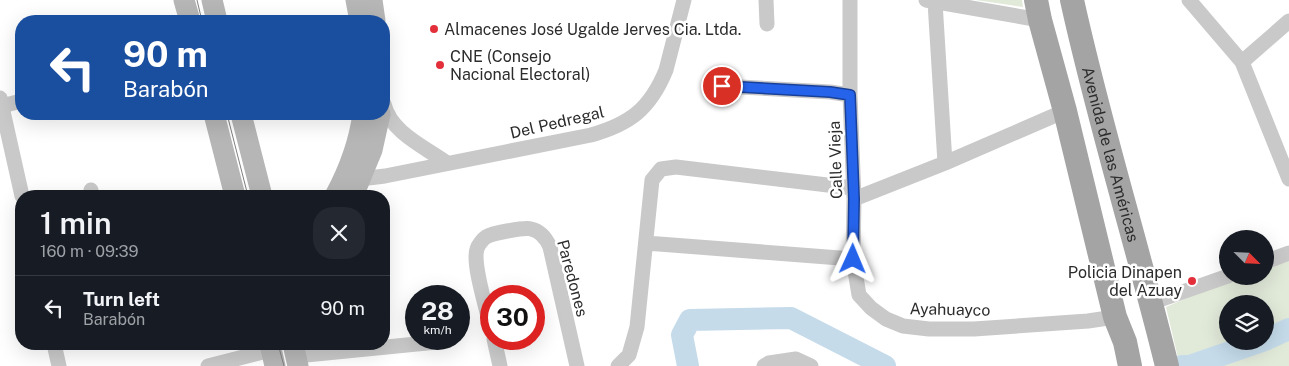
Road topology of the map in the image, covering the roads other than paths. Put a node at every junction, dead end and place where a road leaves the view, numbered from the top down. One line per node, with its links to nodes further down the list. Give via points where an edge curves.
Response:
1 (184, 0): 12 (main road)
2 (212, 0): 13 (main road)
3 (356, 0): 14 (main road)
4 (372, 0): 15 (main road)
5 (684, 0): 29 (street, Del Pedregal, via 662,81 639,113 612,129 590,135)
6 (766, 0): 17 (street)
7 (850, 0): 20 (street, Calle Vieja)
8 (1072, 0): 43 (main road, Avenida de las Américas)
9 (1189, 0): 18 (street)
10 (931, 1): 11 (street); 30 (street)
11 (1038, 10): 23 (main road, Avenida de las Américas)
12 (188, 15)
13 (216, 15)
14 (359, 15)
15 (374, 15)
16 (1289, 21): 18 (street)
17 (767, 24)
18 (1242, 62): 31 (street)
19 (722, 86): 20 (street)
20 (850, 95): 36 (street, Calle Vieja)
21 (15, 101): 22 (street)
22 (1, 102): 33 (street)
23 (1064, 111): 30 (street); 44 (main road, Avenida de las Américas)
24 (390, 117): 29 (street, via 410,138)
25 (216, 120): 34 (main road)
26 (243, 120): 35 (main road)
27 (362, 120): 32 (main road)
28 (379, 120): 32 (main road, via 372,150)
29 (447, 163): 32 (street, Del Pedregal)
30 (945, 163): 36 (street)
31 (1289, 179)
32 (353, 184)
33 (21, 190)
34 (233, 190)
35 (260, 190)
36 (854, 194): 37 (street, via 676,166 661,169 652,180); 39 (street, Calle Vieja)
37 (646, 243): 39 (street); 56 (street, via 637,327 629,355)
38 (1289, 253): 40 (street)
39 (853, 259): 44 (street, Ayahuayco, via 859,295 886,319 903,326 974,329)
40 (1274, 259)
41 (1219, 279): 43 (street)
42 (481, 285): 55 (street, Paredones, via 475,259 477,247 485,238 529,228 539,232 550,247)
43 (1151, 303): 60 (main road, Avenida de las Américas)
44 (1116, 316): 59 (main road, Avenida de las Américas)
45 (405, 345): 46 (street)
46 (390, 346)
47 (55, 350): 52 (street)
48 (350, 350): 51 (street)
49 (496, 350): 54 (street)
50 (272, 353): 53 (street)
51 (296, 355)
52 (59, 366)
53 (208, 366)
54 (500, 366)
55 (578, 366)
56 (618, 366)
57 (764, 366): 58 (street, via 796,359)
58 (811, 366)
59 (1130, 366)
60 (1167, 366)

